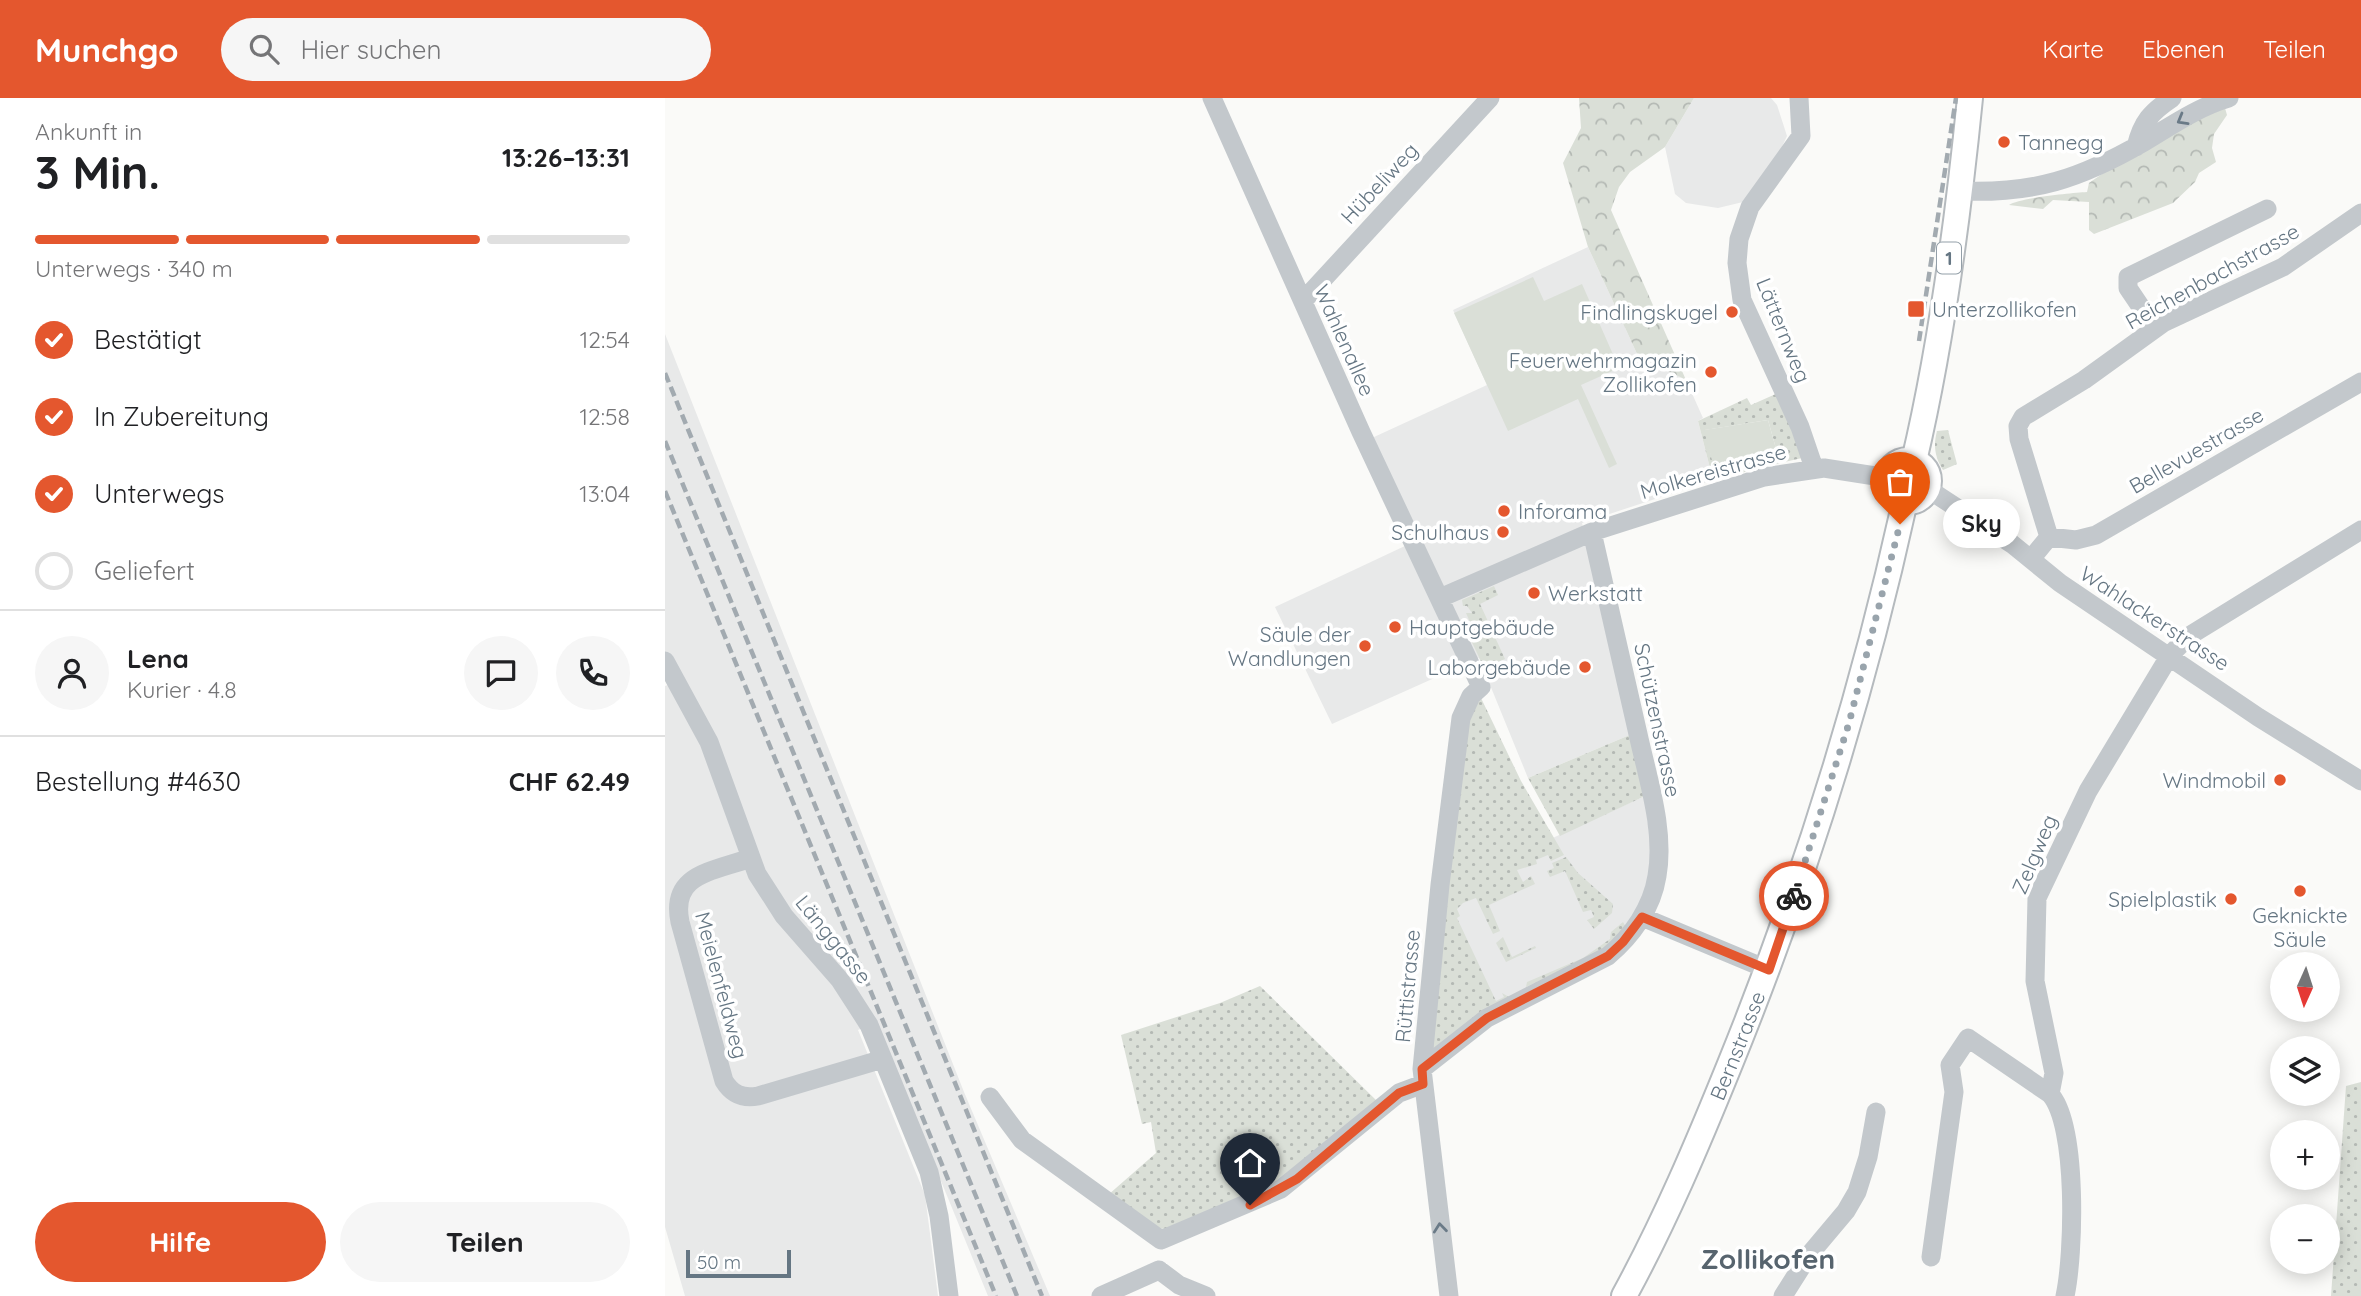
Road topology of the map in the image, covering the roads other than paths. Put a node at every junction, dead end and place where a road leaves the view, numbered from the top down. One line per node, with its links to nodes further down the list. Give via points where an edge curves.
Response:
1 (1212, 98): 11 (street, Wahlenallee)
2 (1490, 98): 11 (street, Hübeliweg)
3 (1799, 98): 15 (street, Lätternweg, via 1801,136 1750,207 1737,263 1742,300)
4 (1970, 98): 8 (main road, 1)
5 (2172, 98): 7 (street, via 2151,111 2140,128)
6 (2229, 98): 7 (street, one-way to 7, via 2202,108)
7 (2136, 147): 8 (street, via 2105,164 2036,188)
8 (1960, 191): 14 (main road, 1)
9 (2267, 209): 12 (street, via 2128,277 2128,288)
10 (2361, 213): 12 (street, Reichenbachstrasse, via 2283,267)
11 (1303, 301): 23 (street, Wahlenallee)
12 (2155, 328): 21 (street, Reichenbachstrasse, via 2065,392 2032,409 2018,426)
13 (2361, 382): 21 (street, Bellevuestrasse, via 2096,535 2076,540)
14 (1914, 461): 16 (main road, via 1897,464); 17 (main road, via 1927,472)
15 (1814, 468): 16 (street, Molkereistrasse); 20 (street, Molkereistrasse, via 1750,481)
16 (1888, 478): 18 (main road, via 1894,496)
17 (1927, 489): 18 (main road, via 1918,499); 22 (street, Wahlackerstrasse)
18 (1905, 501): 31 (main road, Bernstrasse, via 1849,723)
19 (2361, 530): 24 (street, Zelgweg, via 2189,636)
20 (1592, 532): 23 (street, Molkereistrasse); 30 (street, Schützenstrasse, via 1657,829 1657,875)
21 (2049, 537): 22 (street)
22 (2031, 559): 24 (street, Wahlackerstrasse)
23 (1440, 598): 26 (street, Wahlenallee)
24 (2170, 655): 27 (street, Wahlackerstrasse); 34 (street, Zelgweg, via 2088,791 2036,905 2036,998 2054,1073)
25 (665, 661): 28 (street, Länggasse, via 709,742)
26 (1481, 687): 33 (street, Rüttistrasse, via 1471,696 1461,718)
27 (2361, 781)
28 (750, 858): 29 (street, Meielenfeldweg); 32 (street, Länggasse, via 785,916 856,1002)
29 (672, 889): 32 (street, Meielenfeldweg, via 729,1089 747,1098 758,1096)
30 (1642, 917): 31 (street); 33 (street, Schützenstrasse, via 1608,956 1487,1018)
31 (1769, 970): 44 (main road, Bernstrasse, via 1678,1190)
32 (883, 1059): 40 (street, Länggasse, via 929,1171)
33 (1423, 1077): 37 (street, Schützenstrasse, via 1281,1189); 43 (street, Rüttistrasse, one-way to 33)
34 (2050, 1094): 38 (street, via 1968,1038 1954,1055 1949,1070 1954,1092); 46 (street, via 2063,1117 2069,1168 2071,1255)
35 (991, 1097): 37 (street, via 1022,1140)
36 (1876, 1112): 45 (street, via 1857,1192)
37 (1161, 1240): 39 (street)
38 (1931, 1257)
39 (1160, 1270): 41 (street); 42 (street, via 1179,1285)
40 (949, 1296)
41 (1101, 1296)
42 (1206, 1296)
43 (1449, 1296)
44 (1624, 1296)
45 (1783, 1296)
46 (2065, 1296)

